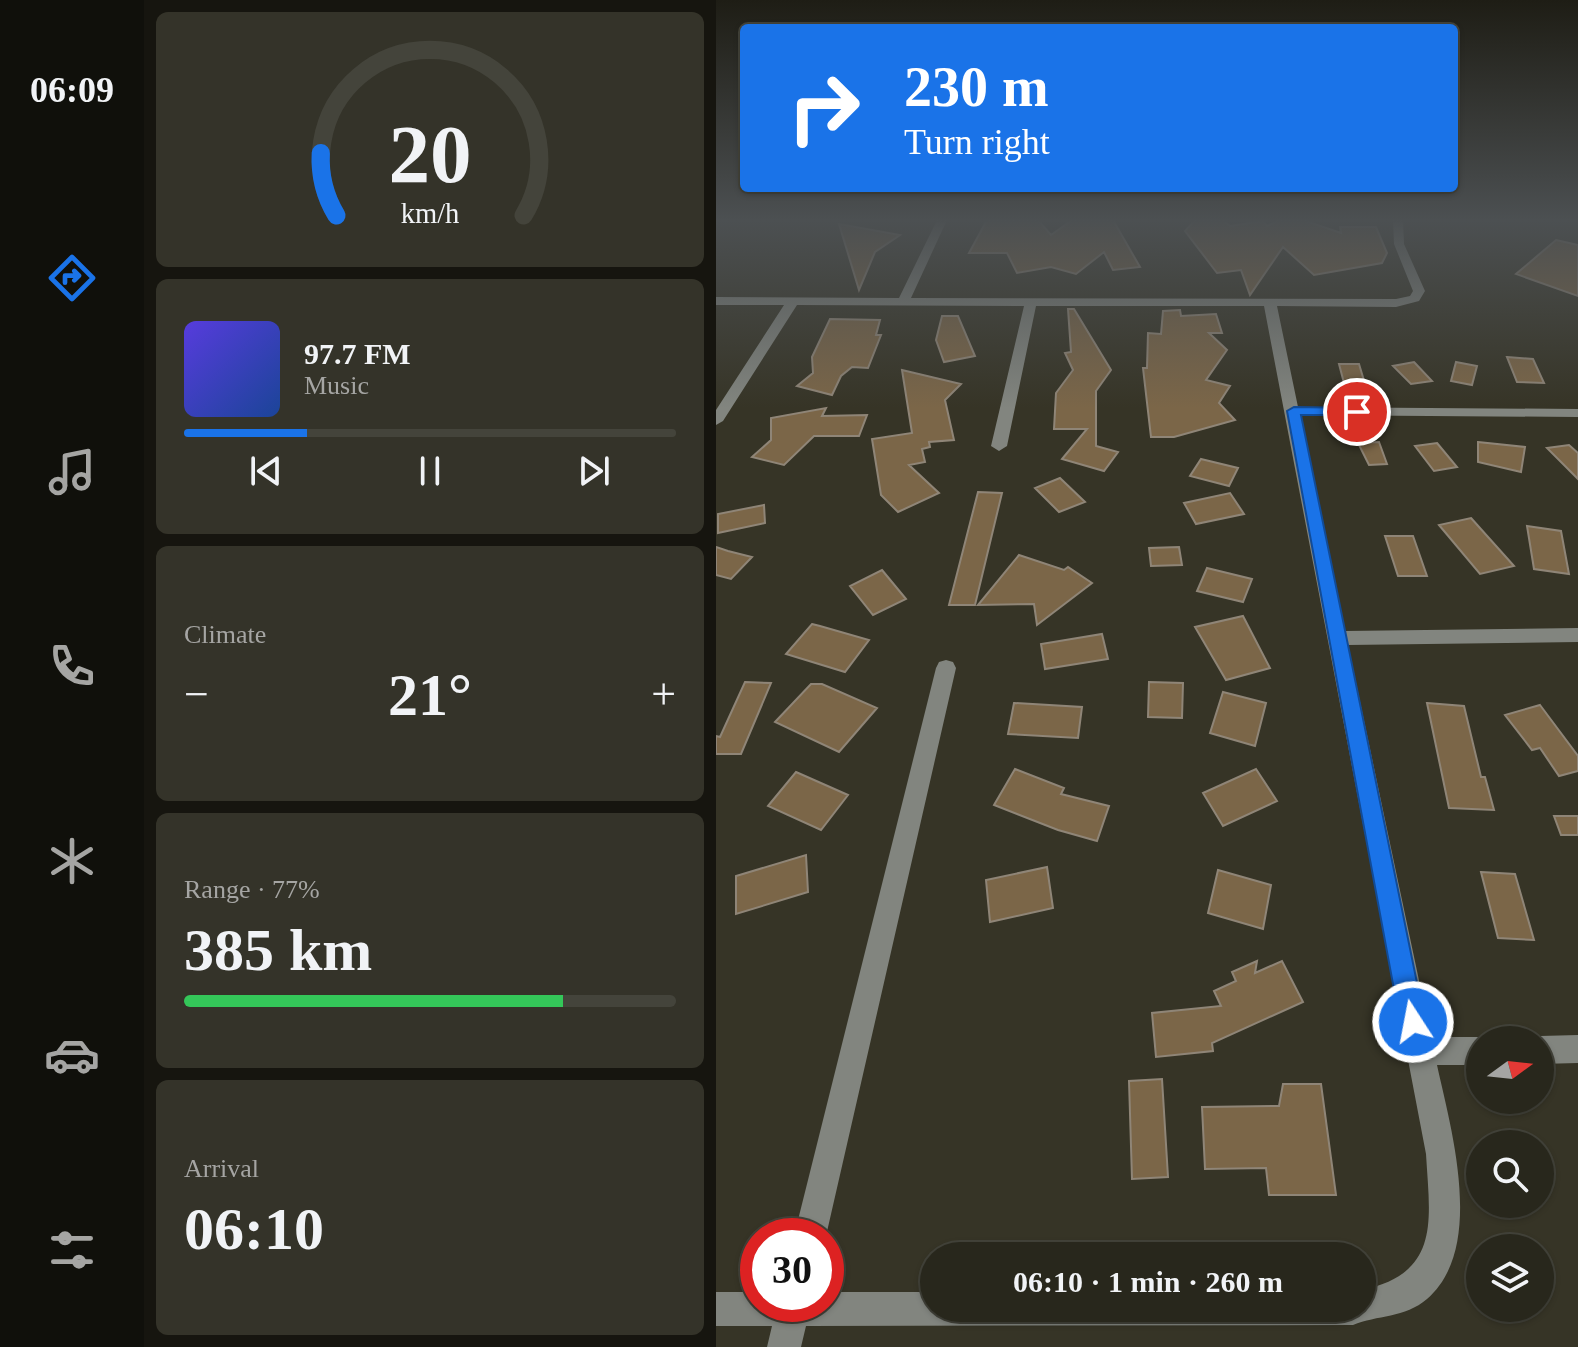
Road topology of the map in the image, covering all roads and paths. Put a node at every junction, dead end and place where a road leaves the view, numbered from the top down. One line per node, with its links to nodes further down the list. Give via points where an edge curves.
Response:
1 (913, 283): 5 (street)
2 (1416, 283): 7 (street, via 1415,298 1385,304)
3 (716, 301): 4 (street)
4 (793, 301): 5 (street); 10 (street)
5 (904, 301): 6 (street)
6 (1031, 302): 7 (street); 11 (street)
7 (1270, 304): 8 (street)
8 (1294, 411): 9 (street); 13 (street)
9 (1578, 413)
10 (716, 421)
11 (999, 446)
12 (1578, 635): 13 (street)
13 (1339, 638): 17 (street)
14 (946, 668): 19 (street)
15 (1578, 1049): 16 (street)
16 (1554, 1050)
17 (1418, 1051): 18 (street); 20 (street, via 1441,1154 1441,1252 1420,1284)
18 (1466, 1051)
19 (814, 1218)
20 (1376, 1306)
21 (844, 1307): 22 (street)
22 (920, 1307)
23 (740, 1308): 24 (street)
24 (716, 1309)
25 (790, 1322): 26 (street)
26 (784, 1347)

